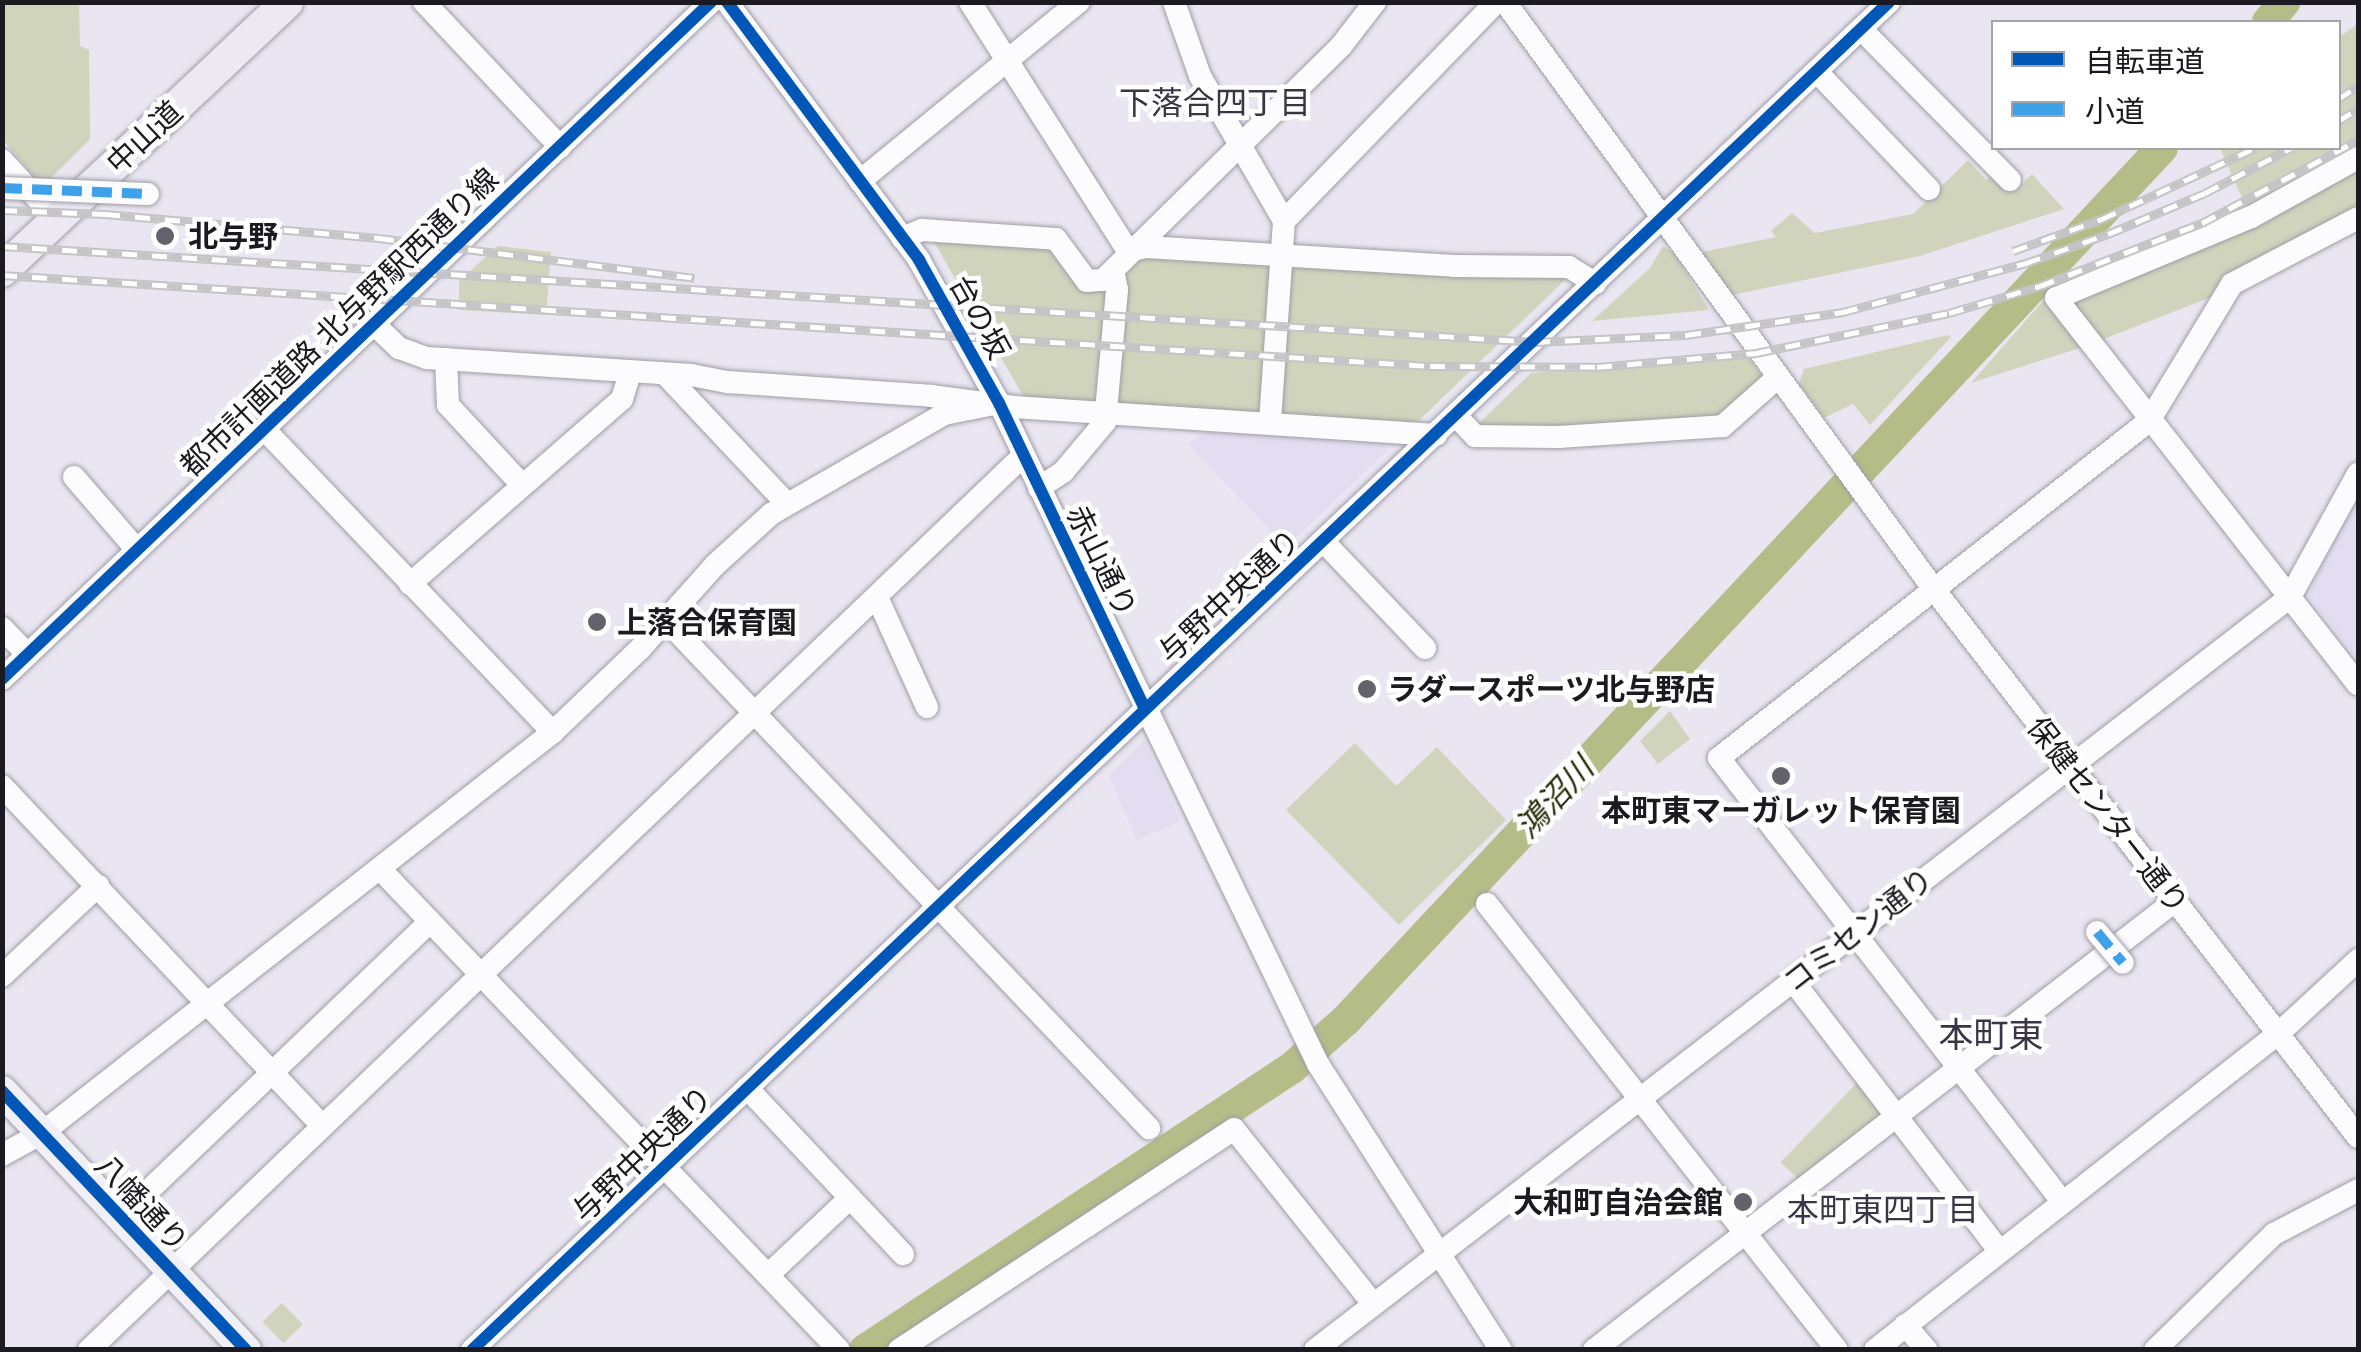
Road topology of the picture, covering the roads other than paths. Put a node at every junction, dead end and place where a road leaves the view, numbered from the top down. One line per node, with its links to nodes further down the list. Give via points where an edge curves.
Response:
1 (259, 2): 24 (highway, 中山道)
2 (287, 2): 24 (highway, 中山道)
3 (424, 2): 16 (street)
4 (970, 2): 13 (street)
5 (1079, 2): 13 (street)
6 (1174, 2): 15 (street, via 1200,76)
7 (1375, 2): 15 (street, via 1341,46)
8 (1496, 2): 27 (street)
9 (1505, 2): 25 (street)
10 (1889, 2): 12 (street, 与野中央通り)
11 (728, 4): 16 (street, 都市計画道路 北与野駅西通り線); 20 (street)
12 (1861, 29): 14 (street, 与野中央通り); 19 (street)
13 (1007, 60): 20 (street); 30 (street)
14 (1817, 72): 22 (street); 25 (street, 与野中央通り)
15 (1242, 142): 27 (street); 30 (street)
16 (560, 147): 35 (street, 都市計画道路 北与野駅西通り線)
17 (2358, 158): 43 (street, via 2251,216 2056,298)
18 (2, 160): 24 (street)
19 (2010, 180)
20 (860, 181): 28 (street, 台の坂)
21 (2, 188): 23 (street, bridge)
22 (1929, 189)
23 (148, 194)
24 (51, 213): 29 (highway, 中山道); 32 (highway, 中山道)
25 (1664, 216): 34 (street, 与野中央通り); 39 (street)
26 (2358, 218): 43 (street, via 2232,284)
27 (1284, 221): 31 (street)
28 (902, 238): 33 (street, via 922,230 1056,239 1088,281); 40 (street, 台の坂)
29 (2, 248)
30 (1128, 252): 31 (street, via 1146,247); 33 (street)
31 (1281, 256): 34 (street, via 1569,267); 44 (street)
32 (2, 271)
33 (1114, 274): 41 (street)
34 (1595, 283): 42 (street, 与野中央通り)
35 (374, 324): 36 (street, via 407,352); 45 (street, 都市計画道路 北与野駅西通り線)
36 (446, 359): 37 (street); 50 (street, via 448,405)
37 (630, 372): 38 (street); 50 (street, via 622,398)
38 (666, 375): 40 (street); 52 (street)
39 (1778, 377): 42 (street, via 1723,426 1475,436); 56 (street, 保健センター通り)
40 (998, 402): 41 (street); 47 (street, 台の坂); 52 (street, via 944,414)
41 (1107, 414): 44 (street); 51 (street, via 1063,472)
42 (1456, 416): 46 (street, 与野中央通り)
43 (2150, 422): 56 (street); 58 (street)
44 (1270, 423): 46 (street)
45 (264, 429): 54 (street, 都市計画道路 北与野駅西通り線); 55 (street)
46 (1436, 435): 53 (street, 与野中央通り)
47 (1024, 456): 51 (street, 台の坂); 57 (street)
48 (2358, 474): 58 (street, コミセン通り)
49 (74, 477): 54 (street)
50 (522, 486): 55 (street)
51 (1039, 488): 66 (street, 赤山通り)
52 (787, 504): 59 (street, via 715,565)
53 (1323, 541): 61 (street); 66 (street, 与野中央通り)
54 (137, 550): 62 (street, 都市計画道路 北与野駅西通り線)
55 (410, 584): 68 (street)
56 (1933, 588): 69 (street, 保健センター通り); 77 (street, via 1720,758)
57 (877, 597): 65 (street); 67 (street)
58 (2290, 597): 64 (street); 69 (street, コミセン通り)
59 (667, 621): 67 (street); 68 (street)
60 (2, 628): 62 (street)
61 (1424, 648)
62 (28, 654): 63 (street, 都市計画道路 北与野駅西通り線)
63 (2, 678)
64 (2358, 684)
65 (928, 706)
66 (1146, 709): 75 (street, 与野中央通り); 105 (street, 赤山通り, via 1318,1064)
67 (753, 712): 75 (street); 82 (street)
68 (553, 732): 71 (street)
69 (2070, 765): 73 (street, 保健センター通り); 77 (street, コミセン通り)
70 (2, 786): 72 (street)
71 (381, 870): 76 (street); 84 (street)
72 (98, 886): 81 (street); 84 (street)
73 (2175, 901): 85 (street, 保健センター通り); 86 (street)
74 (1487, 904): 90 (street)
75 (941, 908): 88 (street, 与野中央通り); 93 (street)
76 (429, 923): 82 (street); 87 (street)
77 (1854, 932): 83 (street, コミセン通り); 86 (street)
78 (2097, 932): 80 (street, bridge)
79 (2358, 960): 85 (street)
80 (2123, 963)
81 (2, 976)
82 (480, 976): 92 (street); 97 (street)
83 (1793, 981): 90 (street, コミセン通り); 91 (street)
84 (210, 1002): 87 (street); 94 (street)
85 (2279, 1033): 95 (street, 保健センター通り); 100 (street)
86 (1958, 1067): 91 (street); 100 (street)
87 (272, 1071): 92 (street); 101 (street)
88 (747, 1088): 97 (street, 与野中央通り); 99 (street)
89 (2, 1091): 94 (main road, 八幡通り)
90 (1642, 1099): 102 (street); 105 (street, コミセン通り)
91 (1896, 1115): 102 (street); 103 (street)
92 (320, 1125): 106 (street)
93 (1149, 1128)
94 (42, 1133): 96 (street); 101 (main road, 八幡通り)
95 (2358, 1137)
96 (2, 1155)
97 (665, 1167): 107 (street); 113 (street, 与野中央通り)
98 (2358, 1190): 121 (street, via 2274,1234)
99 (849, 1199): 104 (street); 107 (street)
100 (2061, 1200): 103 (street)
101 (121, 1217): 106 (main road, 八幡通り)
102 (1745, 1232): 117 (street); 118 (street)
103 (1999, 1250): 109 (street)
104 (903, 1254)
105 (1441, 1254): 108 (street, コミセン通り); 116 (street, 赤山通り)
106 (170, 1268): 111 (street); 112 (main road, 八幡通り)
107 (768, 1275): 110 (street)
108 (1373, 1304): 114 (street, via 1234,1129); 115 (street, コミセン通り)
109 (1905, 1325): 119 (street); 120 (street)
110 (836, 1347)
111 (88, 1350)
112 (246, 1350)
113 (472, 1350)
114 (900, 1350)
115 (1315, 1350)
116 (1501, 1350)
117 (1594, 1350)
118 (1837, 1350)
119 (1874, 1350)
120 (1927, 1350)
121 (2155, 1350)

